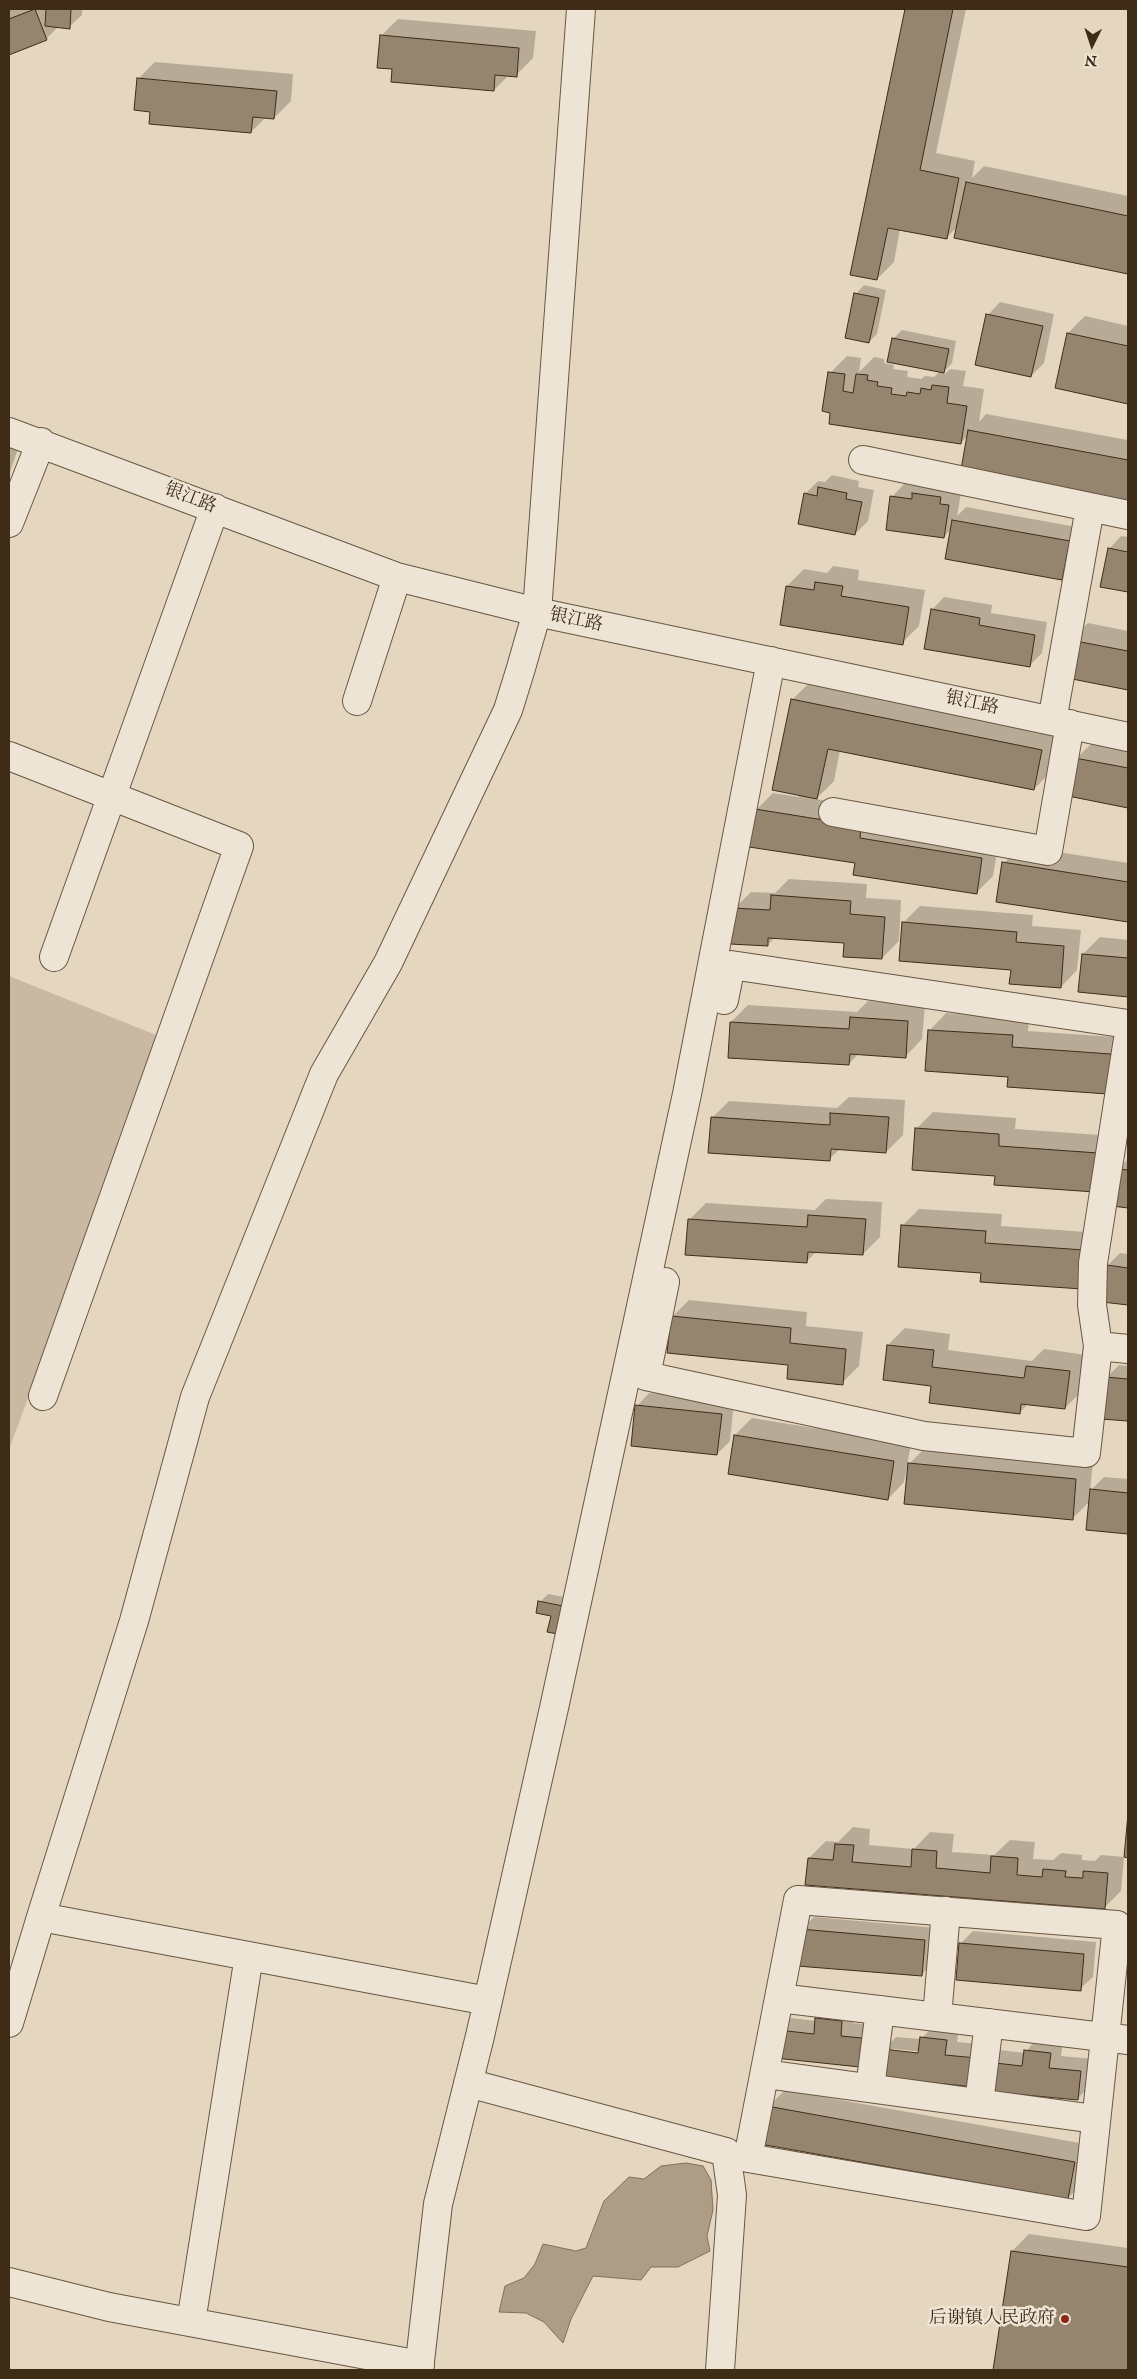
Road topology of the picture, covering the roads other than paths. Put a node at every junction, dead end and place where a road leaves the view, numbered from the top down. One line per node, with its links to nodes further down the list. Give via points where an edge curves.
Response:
1 (581, 9): 10 (street)
2 (9, 432): 3 (street, 银江路)
3 (41, 442): 5 (street, 银江路); 8 (street)
4 (863, 460): 6 (street)
5 (215, 508): 9 (street, 银江路); 16 (street)
6 (1090, 508): 7 (street); 13 (street)
7 (1128, 515)
8 (9, 524)
9 (397, 577): 10 (street, 银江路); 12 (street)
10 (537, 612): 11 (street, 银江路); 25 (street, via 508,710 388,963 324,1074 195,1397 134,1622)
11 (771, 662): 13 (street, 银江路); 28 (street, via 687,1094)
12 (357, 701)
13 (1061, 723): 14 (street, 银江路); 17 (street, via 1048,851)
14 (1128, 737)
15 (9, 756): 16 (street)
16 (111, 796): 18 (street); 23 (street, via 239,846)
17 (833, 812)
18 (54, 957)
19 (1128, 1024): 21 (street, via 731,965 646,1376 924,1436 1086,1453)
20 (1128, 1038): 21 (street, via 1092,1263 1092,1305)
21 (1098, 1346): 22 (street)
22 (1128, 1349)
23 (43, 1396)
24 (946, 1911): 27 (street, via 798,1900); 30 (street); 33 (street, via 1117,1925)
25 (41, 1917): 26 (street); 31 (street)
26 (249, 1956): 28 (street); 40 (street)
27 (779, 1998): 29 (street); 34 (street)
28 (488, 2001): 35 (street)
29 (880, 2010): 30 (street); 36 (street)
30 (937, 2017): 32 (street)
31 (9, 2023)
32 (989, 2023): 33 (street); 37 (street)
33 (1117, 2039): 38 (street)
34 (765, 2074): 36 (street); 38 (street, via 748,2158 1086,2216)
35 (468, 2083): 41 (street, via 438,2204); 42 (street, via 726,2152 732,2195)
36 (870, 2088): 37 (street)
37 (979, 2103): 38 (street)
38 (1095, 2119)
39 (9, 2282): 40 (street, via 109,2307)
40 (191, 2322): 41 (street)
41 (419, 2367)
42 (720, 2370)

